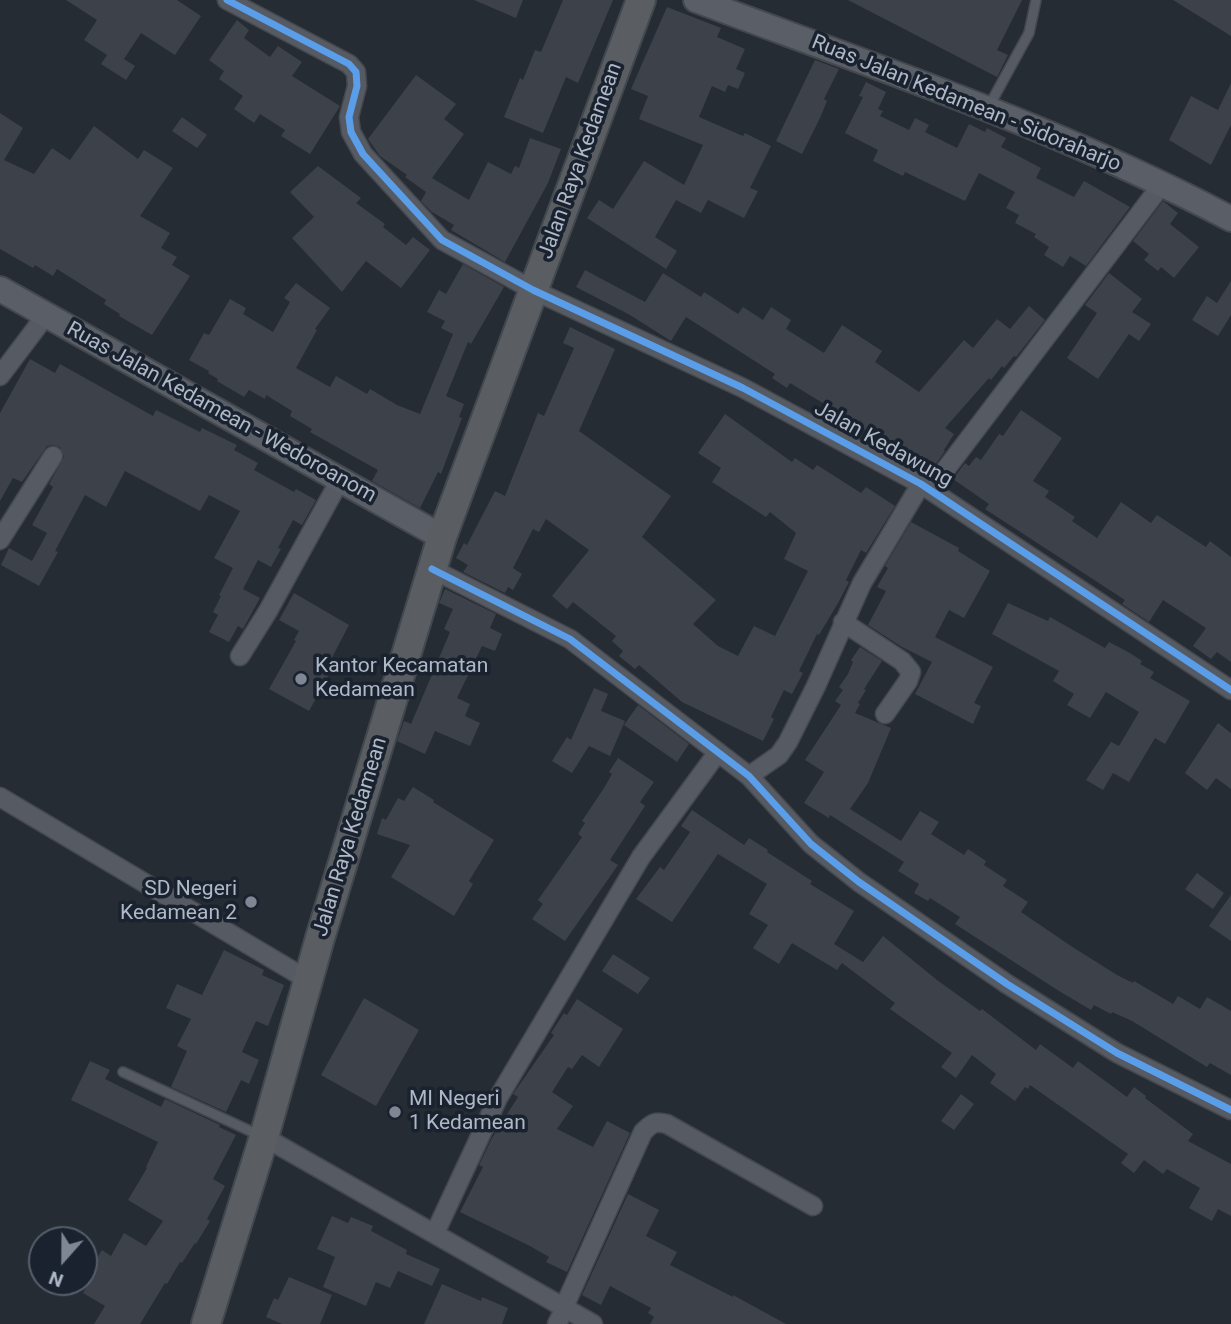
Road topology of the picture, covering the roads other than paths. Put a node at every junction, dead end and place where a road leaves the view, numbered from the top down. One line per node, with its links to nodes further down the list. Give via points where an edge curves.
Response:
1 (227, 0): 9 (street, Jalan Kedawung, via 349,64 356,72 357,86 349,117 351,132 363,154 442,240)
2 (641, 0): 9 (highway, Jalan Raya Kedamean)
3 (696, 0): 5 (main road, Ruas Jalan Kedamean - Sidoraharjo)
4 (1035, 0): 5 (lane, via 1029,33)
5 (988, 109): 6 (main road, Ruas Jalan Kedamean - Sidoraharjo)
6 (1163, 183): 7 (main road, Ruas Jalan Kedamean - Sidoraharjo); 14 (street)
7 (1231, 219)
8 (0, 289): 10 (main road, Ruas Jalan Kedamean - Wedoroanom)
9 (533, 290): 14 (street, Jalan Kedawung, via 743,388); 15 (highway, Jalan Raya Kedamean)
10 (46, 314): 11 (street); 13 (main road, Ruas Jalan Kedamean - Wedoroanom)
11 (0, 376)
12 (53, 456): 16 (street)
13 (340, 480): 15 (main road, Ruas Jalan Kedamean - Wedoroanom); 19 (street)
14 (926, 487): 18 (street, via 862,583); 20 (street, Jalan Kedawung)
15 (442, 537): 17 (highway, Jalan Raya Kedamean)
16 (0, 540)
17 (432, 569): 22 (street, via 570,639); 25 (highway, Jalan Raya Kedamean)
18 (843, 622): 21 (street, via 902,661 911,672); 23 (street, via 788,742 779,755)
19 (240, 656)
20 (1231, 690)
21 (885, 714)
22 (718, 752): 23 (street); 30 (street, via 641,858 498,1098)
23 (750, 776): 27 (street, via 811,844 961,953 1116,1053)
24 (0, 797): 25 (street)
25 (308, 980): 28 (highway, Jalan Raya Kedamean)
26 (122, 1072): 28 (lane)
27 (1231, 1110)
28 (264, 1137): 30 (street); 32 (highway, Jalan Raya Kedamean)
29 (813, 1206): 31 (street, via 667,1124 651,1123)
30 (435, 1233): 31 (street)
31 (562, 1313): 33 (street)
32 (206, 1324)
33 (593, 1324)

